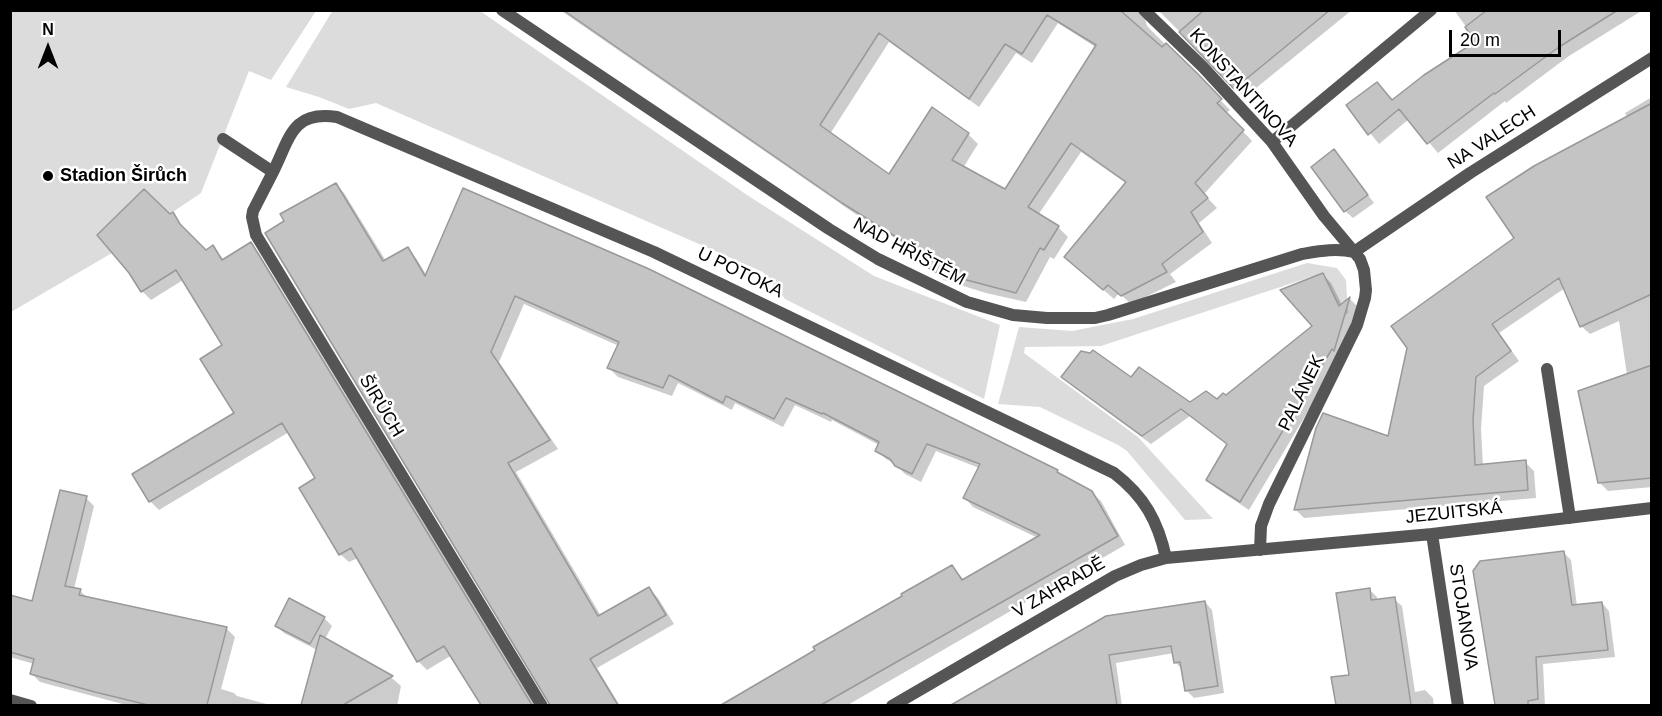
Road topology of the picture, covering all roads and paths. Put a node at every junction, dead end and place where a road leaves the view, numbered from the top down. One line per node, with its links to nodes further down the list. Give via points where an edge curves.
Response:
1 (502, 10): 8 (street, NAD HŘIŠTĚM, via 829,229 927,284 988,310 1047,318 1095,318 1302,254 1330,249)
2 (1144, 10): 6 (street, KONSTANTINOVA)
3 (1431, 10): 6 (street)
4 (1652, 58): 8 (street, NA VALECH)
5 (223, 139): 7 (street)
6 (1272, 142): 8 (street, KONSTANTINOVA)
7 (273, 172): 14 (street, U POTOKA, via 302,121 311,116 337,117 654,252 1114,473 1140,497 1160,533); 17 (street, ŠIRŮCH, via 253,211 256,235)
8 (1354, 252): 13 (street, PALÁNEK, via 1364,270 1362,311 1269,504 1261,526)
9 (1546, 369): 11 (street)
10 (1652, 508): 11 (street, JEZUITSKÁ)
11 (1570, 518): 12 (street, JEZUITSKÁ)
12 (1432, 534): 13 (street, JEZUITSKÁ); 19 (street, STOJANOVA)
13 (1260, 550): 14 (street, V ZAHRADĚ)
14 (1166, 558): 18 (street, V ZAHRADĚ, via 1115,576)
15 (10, 700): 16 (street)
16 (30, 705)
17 (542, 705)
18 (892, 705)
19 (1458, 705)

